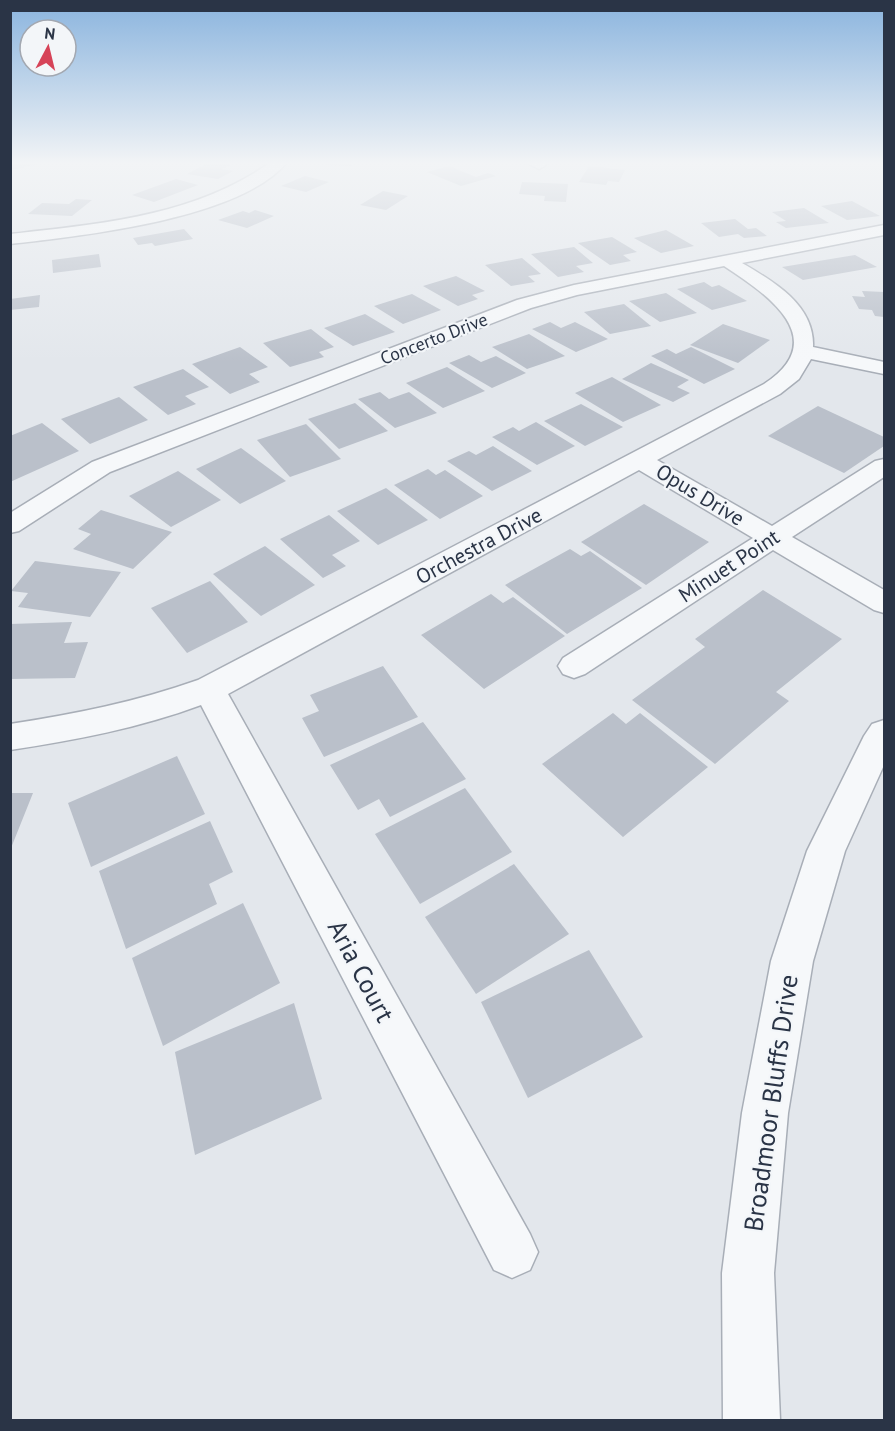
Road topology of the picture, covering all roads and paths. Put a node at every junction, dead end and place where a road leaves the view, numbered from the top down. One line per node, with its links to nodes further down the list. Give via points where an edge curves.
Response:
1 (80, 229): 3 (street)
2 (881, 233): 4 (street, Concerto Drive)
3 (10, 239)
4 (726, 260): 5 (street, via 792,309 802,328); 9 (street, Concerto Drive, via 574,290 524,304 101,467)
5 (803, 351): 6 (street); 7 (street, Orchestra Drive, via 794,372 772,389)
6 (885, 368)
7 (640, 460): 10 (street, Opus Drive); 13 (street, Orchestra Drive)
8 (885, 466): 10 (street, Minuet Point)
9 (10, 525)
10 (772, 538): 11 (street, Opus Drive); 12 (street, Minuet Point)
11 (885, 603)
12 (574, 666)
13 (209, 689): 15 (street, Orchestra Drive, via 151,710); 16 (street, Aria Court)
14 (885, 733): 17 (street, Broadmoor Bluffs Drive, via 826,851 792,961 765,1113 748,1273)
15 (10, 737)
16 (512, 1252)
17 (752, 1420)

